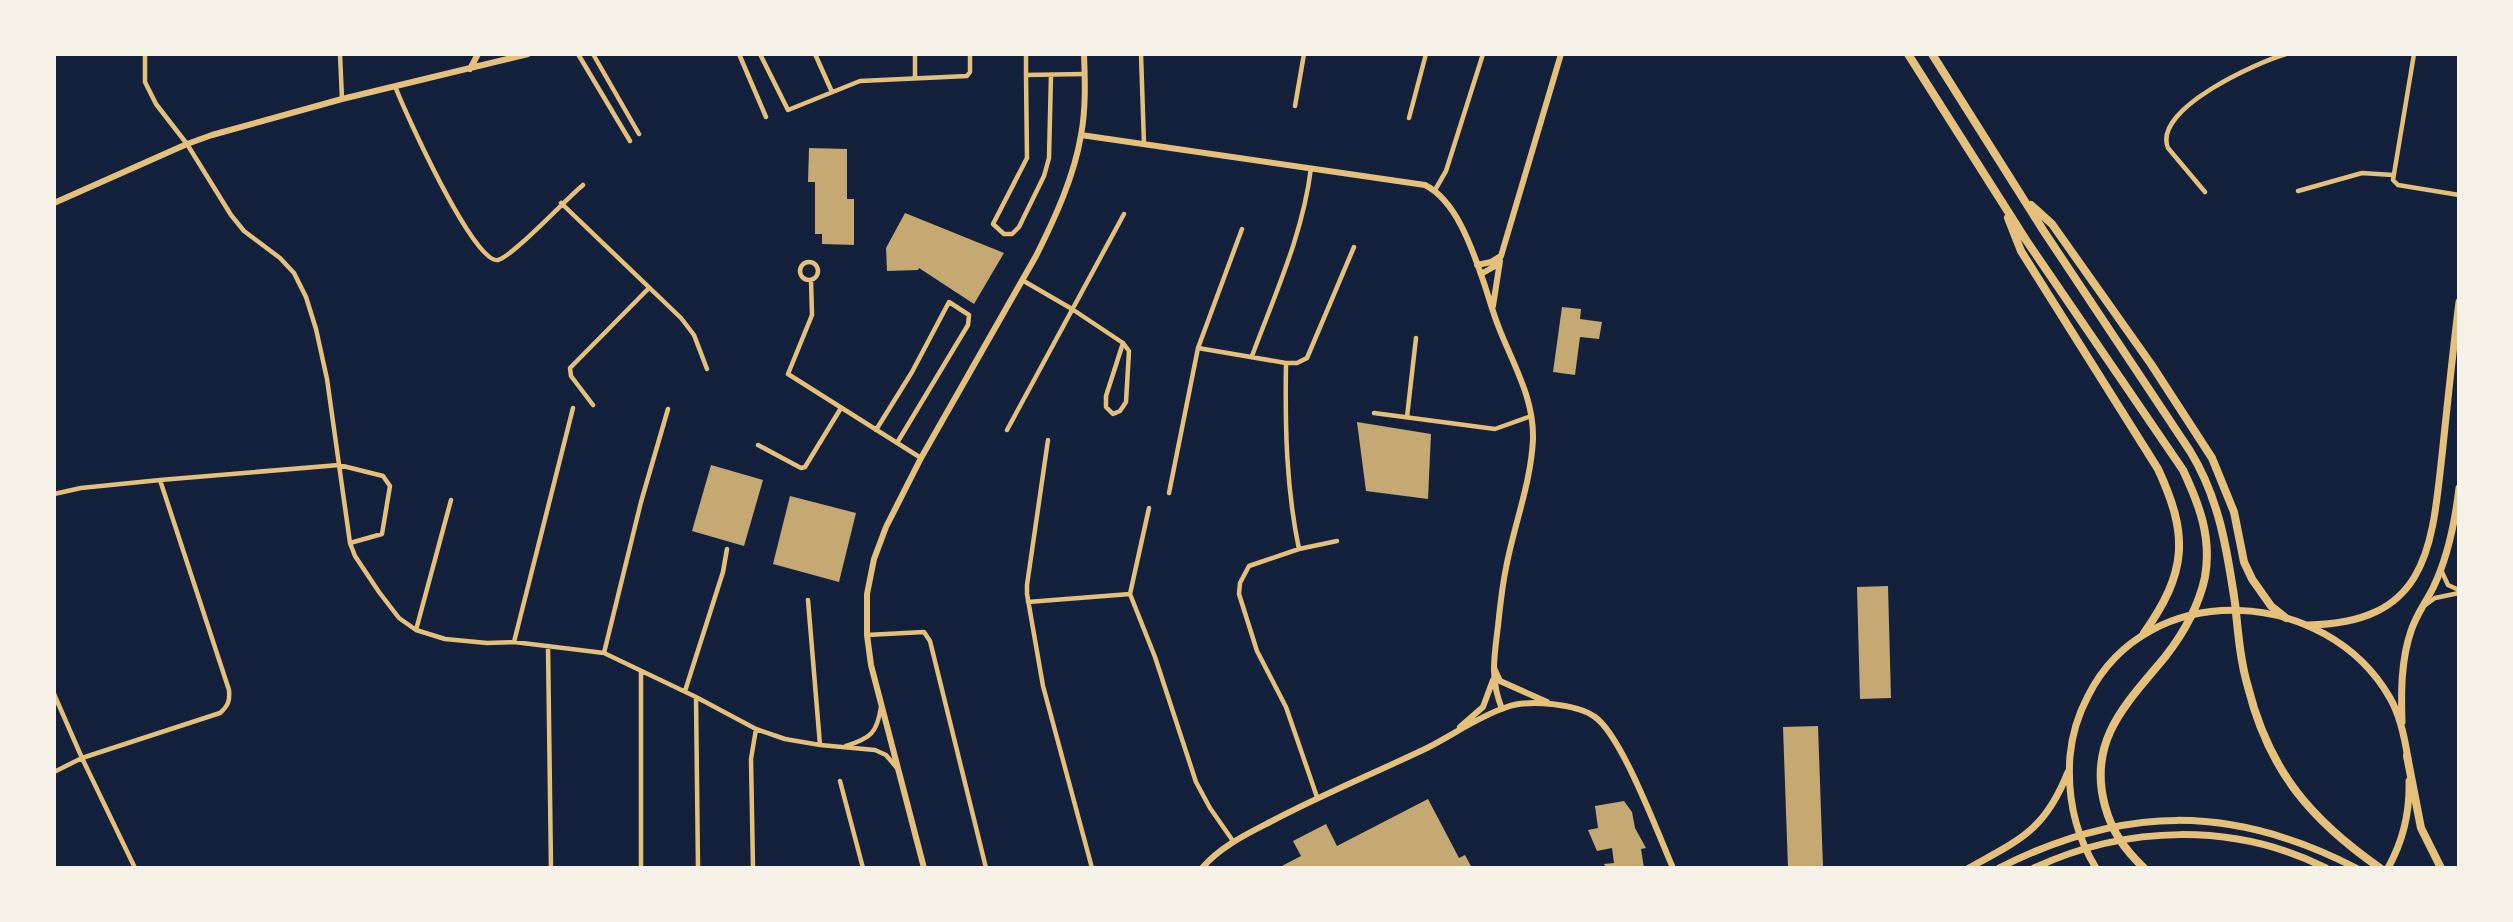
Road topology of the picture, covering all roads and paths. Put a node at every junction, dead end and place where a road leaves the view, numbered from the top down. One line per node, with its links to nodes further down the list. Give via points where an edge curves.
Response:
1 (145, 54): 37 (street, via 148,89)
2 (340, 54): 30 (street)
3 (478, 54): 23 (street)
4 (578, 54): 36 (street)
5 (593, 54): 34 (street)
6 (739, 54): 32 (street)
7 (760, 54): 29 (street, via 788,110)
8 (815, 54): 29 (street)
9 (915, 54): 27 (street)
10 (970, 54): 27 (street, via 967,76)
11 (1026, 54): 25 (street)
12 (1084, 54): 24 (street)
13 (1141, 54): 38 (street)
14 (1304, 54): 31 (street)
15 (1426, 54): 33 (street)
16 (1483, 54): 42 (street, via 1446,171)
17 (1561, 54): 53 (street)
18 (1908, 54): 48 (highway)
19 (1931, 54): 45 (highway)
20 (2286, 54): 44 (street, via 2228,78 2198,97 2166,138 2168,148)
21 (2414, 54): 40 (street)
22 (522, 55): 23 (street)
23 (470, 69): 28 (street)
24 (1084, 74): 26 (street); 35 (street)
25 (1026, 75): 26 (street); 26 (street, via 1027,158 993,225 1004,234 1019,227 1047,167)
26 (1051, 75)
27 (915, 78): 29 (street, via 860,80)
28 (395, 86): 30 (street); 49 (street, via 462,223 486,256 499,260)
29 (832, 92)
30 (342, 99): 37 (street)
31 (1295, 106)
32 (766, 117)
33 (1409, 118)
34 (639, 134)
35 (1081, 135): 38 (street); 57 (street, via 1054,220)
36 (630, 141)
37 (187, 144): 47 (street); 81 (street, via 231,215 280,258 306,297 327,379)
38 (1144, 144): 39 (street)
39 (1311, 168): 42 (street); 65 (street, via 1298,234)
40 (2393, 175): 43 (street, via 2362,173); 46 (street, via 2398,185)
41 (583, 185): 49 (street)
42 (1435, 190): 54 (street, via 1455,217)
43 (2298, 191)
44 (2205, 192)
45 (2021, 195): 98 (highway, via 2052,225 2212,458 2234,512 2244,562 2271,606); 146 (highway, via 2190,451 2213,495 2229,560 2247,685 2269,747 2307,807 2331,832)
46 (2459, 195)
47 (55, 200)
48 (2001, 201): 101 (highway, via 2021,251 2158,469 2169,494 2177,519 2177,574); 143 (highway, via 2183,470 2205,524 2205,577 2190,620 2112,724 2102,760 2102,795 2114,833)
49 (561, 204): 58 (street)
50 (1124, 214): 60 (street)
51 (1242, 229): 64 (street)
52 (1354, 247): 66 (street, via 1307,358)
53 (1501, 256): 54 (street); 55 (street, via 1495,267); 61 (street)
54 (1477, 265): 55 (street)
55 (1481, 274): 61 (street)
56 (811, 280): 56 (street, via 800,273 807,262 818,269); 70 (street, via 812,315 788,374)
57 (1022, 280): 60 (street); 80 (street)
58 (649, 288): 67 (street, via 690,328); 68 (street, via 570,368)
59 (2459, 302): 99 (main road, via 2435,518 2423,562 2400,595 2370,615 2340,624)
60 (1072, 309): 63 (street); 76 (street)
61 (1493, 309): 73 (street)
62 (1416, 338): 74 (street)
63 (1123, 343): 63 (street, via 1129,351 1126,402 1121,411 1112,414 1106,396)
64 (1198, 348): 65 (street); 84 (street)
65 (1252, 356): 66 (street)
66 (1286, 363): 91 (street, via 1285,439)
67 (707, 369)
68 (593, 405)
69 (573, 408): 103 (street)
70 (841, 408): 75 (street); 79 (street, via 805,467)
71 (668, 409): 105 (street)
72 (1374, 413): 74 (street)
73 (1531, 415): 74 (street, via 1495,429); 106 (street, via 1532,457 1506,568)
74 (1406, 417)
75 (876, 430): 78 (street); 78 (street, via 949,302 969,315 968,325)
76 (1007, 430)
77 (1048, 440): 96 (street)
78 (897, 443): 80 (street)
79 (758, 445)
80 (921, 458): 102 (street, via 874,559 867,594)
81 (339, 466): 82 (street); 89 (street); 89 (street, via 383,476 390,486 382,534)
82 (160, 480): 85 (street); 121 (street, via 230,700 220,713)
83 (2459, 488): 92 (main road)
84 (1169, 493)
85 (54, 494)
86 (451, 500): 100 (street)
87 (1149, 508): 94 (street)
88 (1338, 541): 91 (street)
89 (350, 543): 100 (street, via 379,592 399,618)
90 (727, 549): 109 (street)
91 (1299, 550): 126 (street, via 1249,566 1239,594 1257,651 1286,707)
92 (2443, 560): 93 (street, via 2444,578); 97 (main road)
93 (2459, 592): 97 (street, via 2435,598)
94 (1130, 594): 96 (street); 127 (street, via 1196,782)
95 (808, 600): 118 (street)
96 (1028, 602): 136 (street, via 1043,686)
97 (2420, 609): 116 (main road, via 2404,655)
98 (2286, 618): 99 (main road); 101 (main road, via 2252,610 2218,611 2183,617)
99 (2304, 625): 116 (main road, via 2348,650 2372,674 2391,699)
100 (416, 630): 103 (street, via 445,639)
101 (2144, 633): 123 (main road, via 2109,662 2094,684 2076,723)
102 (867, 635): 113 (street); 135 (street, via 924,632 930,641)
103 (514, 642): 104 (street)
104 (548, 646): 105 (street); 129 (street)
105 (604, 653): 107 (street)
106 (1493, 666): 108 (street); 112 (street, via 1500,681)
107 (641, 672): 109 (street); 130 (street)
108 (1493, 680): 114 (street); 117 (street, via 1483,707)
109 (685, 691): 111 (street)
110 (54, 694): 121 (street)
111 (696, 697): 115 (street); 131 (street)
112 (1552, 704): 114 (street); 138 (street, via 1585,711 1603,724 1619,748)
113 (881, 707): 119 (street, via 873,733); 122 (street)
114 (1502, 709): 117 (street)
115 (756, 729): 118 (street); 132 (street, via 751,760)
116 (2402, 729): 120 (main road)
117 (1454, 733): 126 (street)
118 (820, 745): 119 (street)
119 (842, 748): 122 (street, via 874,750 886,755)
120 (2407, 756): 147 (main road, via 2408,812 2402,841); 148 (highway, via 2421,828)
121 (82, 758): 124 (street); 128 (street)
122 (898, 769): 134 (street)
123 (2069, 770): 139 (main road, via 2049,812 2036,827); 142 (main road, via 2080,838)
124 (54, 772)
125 (840, 781): 133 (street)
126 (1317, 797): 127 (street)
127 (1233, 842): 137 (street)
128 (135, 868)
129 (551, 868)
130 (641, 868)
131 (698, 868)
132 (753, 868)
133 (863, 868)
134 (924, 868)
135 (986, 868)
136 (1092, 868)
137 (1202, 868)
138 (1673, 868)
139 (1969, 868)
140 (1999, 868): 145 (main road, via 2094,831 2174,819 2253,829 2303,842)
141 (2034, 868): 144 (main road, via 2095,844 2203,834 2274,847)
142 (2096, 868)
143 (2144, 868)
144 (2326, 868)
145 (2356, 868)
146 (2380, 868)
147 (2388, 868)
148 (2441, 868)

